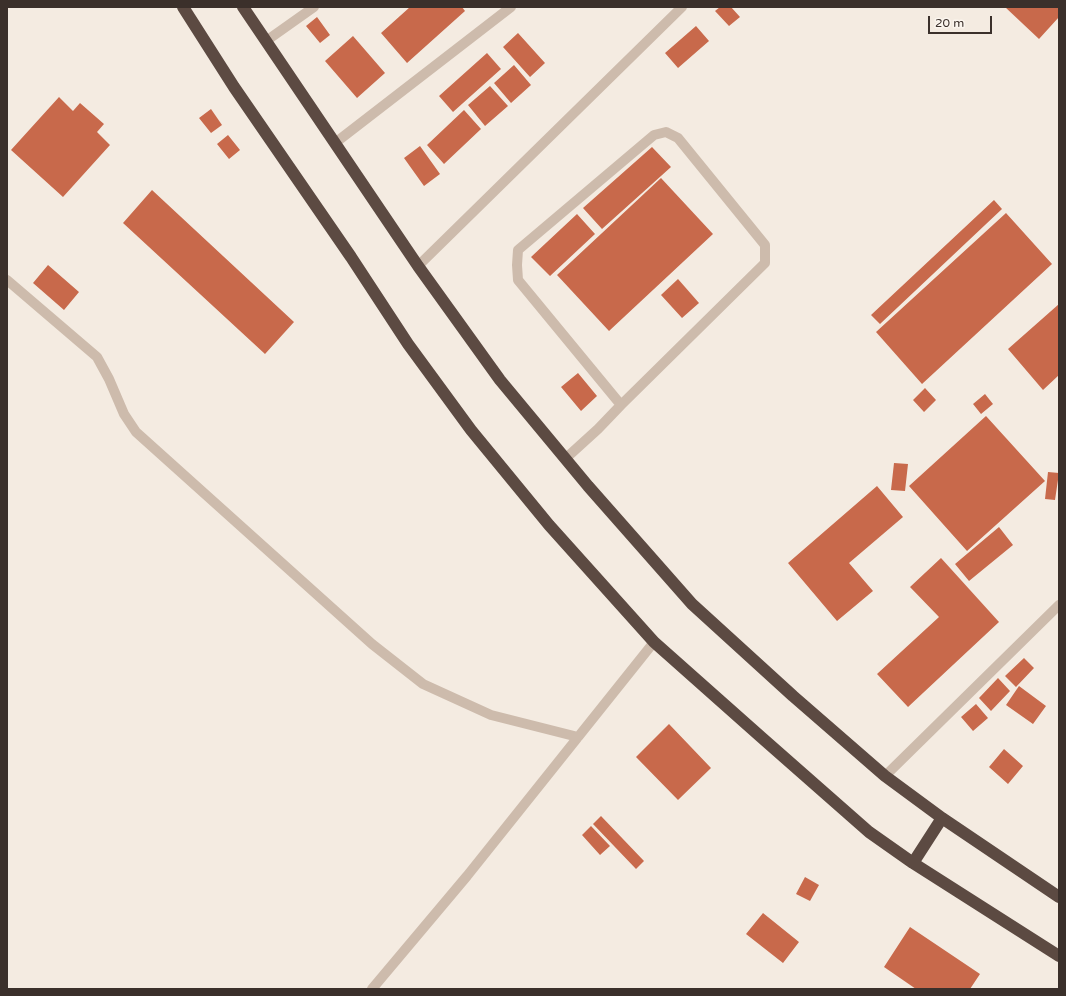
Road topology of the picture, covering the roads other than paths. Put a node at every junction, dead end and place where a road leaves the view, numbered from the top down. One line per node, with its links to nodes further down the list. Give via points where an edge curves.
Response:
1 (183, 7): 13 (highway, via 408,344 471,430 549,525)
2 (243, 7): 6 (highway)
3 (314, 7): 6 (street)
4 (511, 7): 7 (street)
5 (682, 7): 8 (street)
6 (266, 40): 7 (highway)
7 (335, 144): 8 (highway)
8 (418, 266): 11 (highway, via 500,380)
9 (7, 280): 14 (street, via 97,357 124,414 136,432 372,644 423,684 491,715)
10 (621, 405): 10 (street, via 765,263 765,245 678,138 666,132 654,135 518,250 518,280); 11 (street)
11 (565, 459): 15 (highway, via 692,604)
12 (1059, 605): 15 (street)
13 (654, 642): 14 (street); 17 (highway, via 869,832)
14 (578, 737): 20 (street, via 467,876)
15 (885, 776): 16 (highway)
16 (942, 818): 17 (highway); 18 (highway)
17 (913, 863): 19 (highway)
18 (1059, 897)
19 (1059, 956)
20 (372, 989)

